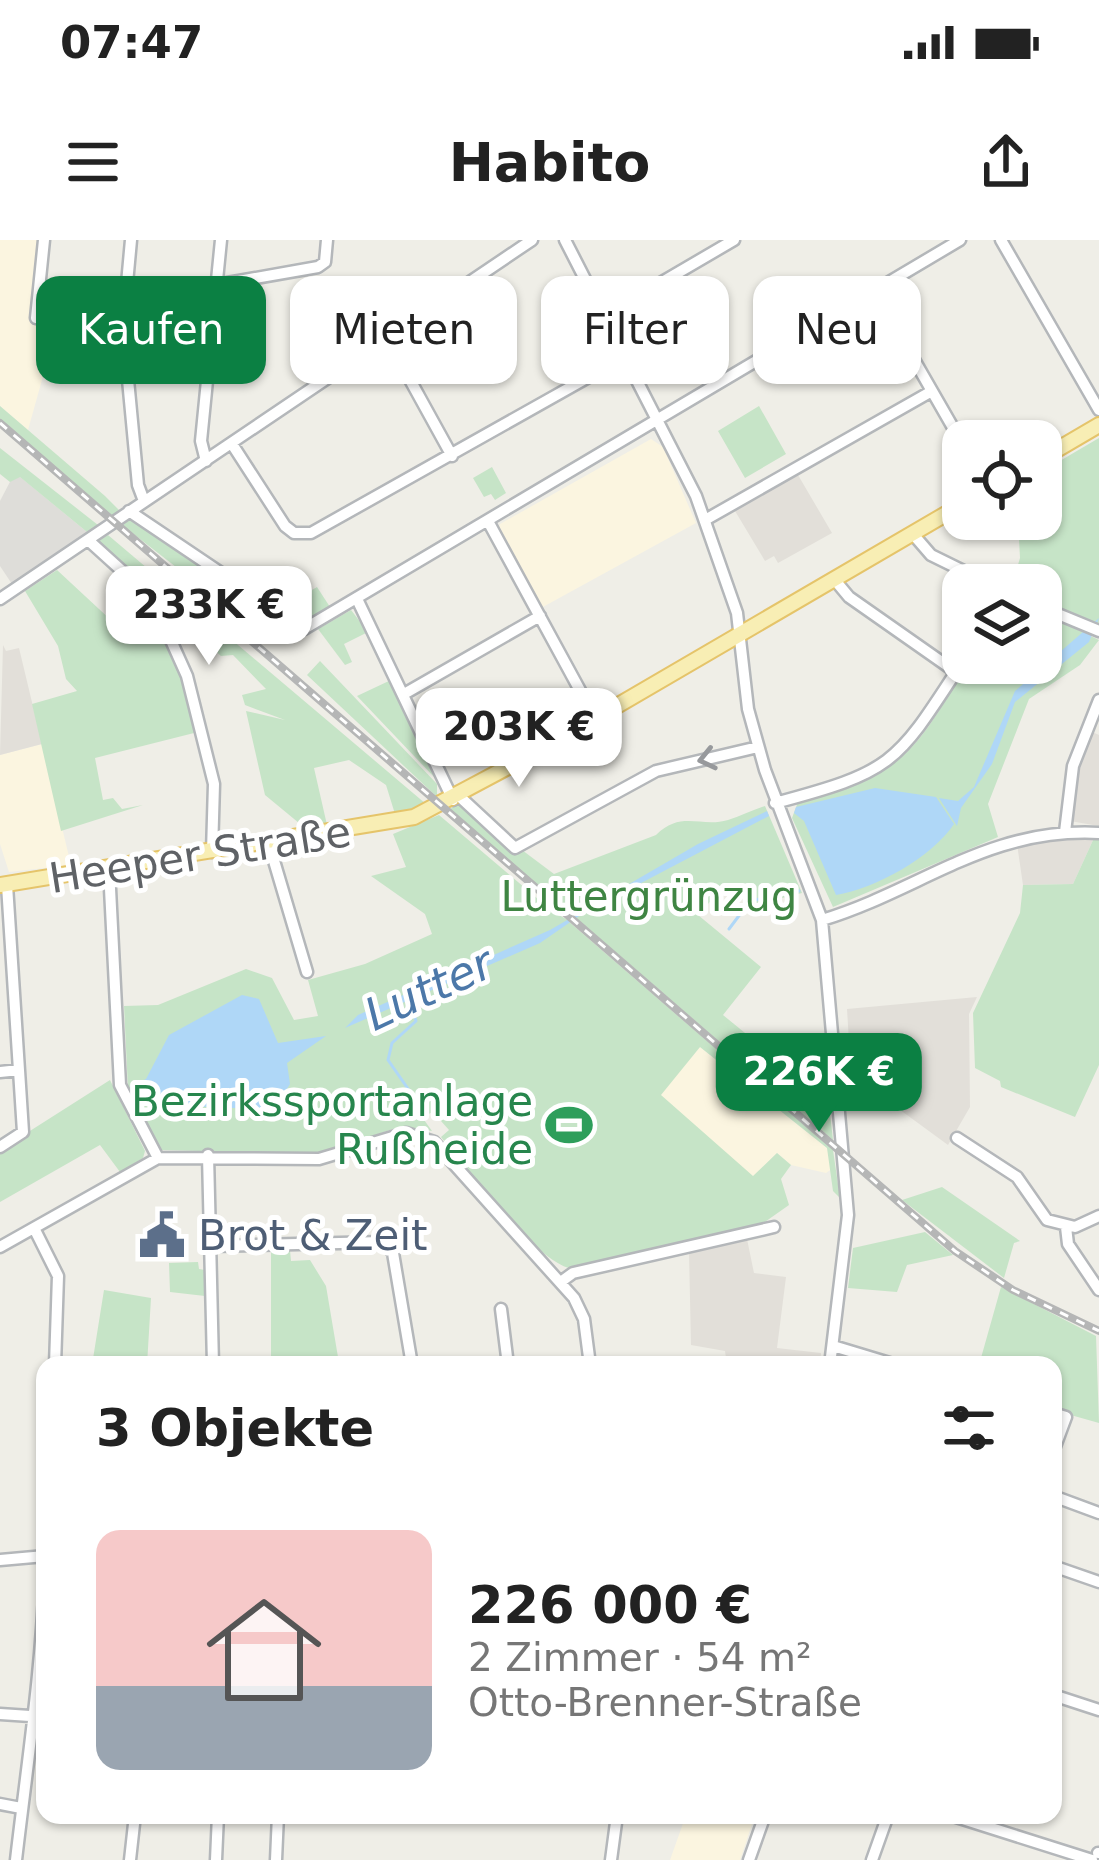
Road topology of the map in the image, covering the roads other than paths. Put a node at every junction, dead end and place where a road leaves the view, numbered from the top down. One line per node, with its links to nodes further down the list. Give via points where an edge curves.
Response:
1 (44, 240): 10 (street)
2 (131, 240): 33 (street, via 123,327)
3 (221, 240): 11 (street)
4 (327, 240): 12 (street, via 326,262 318,267)
5 (532, 240): 13 (street)
6 (565, 240): 14 (street)
7 (734, 240): 15 (street)
8 (960, 240): 16 (street)
9 (1001, 240): 25 (street)
10 (40, 276)
11 (217, 276)
12 (266, 276)
13 (479, 276)
14 (583, 276)
15 (672, 276)
16 (898, 276)
17 (753, 362): 26 (street)
18 (921, 372): 24 (street)
19 (206, 384): 32 (street)
20 (319, 384): 29 (street)
21 (412, 384): 31 (street)
22 (577, 384): 31 (street)
23 (641, 384): 26 (street)
24 (932, 391): 27 (street); 36 (street)
25 (1099, 410)
26 (659, 418): 36 (street); 37 (street)
27 (949, 420)
28 (1099, 425): 30 (main road)
29 (232, 443): 31 (street, via 285,526 302,534); 32 (street)
30 (1062, 447)
31 (452, 456)
32 (206, 461): 33 (street)
33 (144, 501): 34 (street)
34 (129, 511): 39 (street); 43 (street, via 304,628)
35 (942, 516): 38 (main road, Heeper Straße)
36 (705, 520): 46 (street)
37 (489, 523): 43 (street); 44 (street)
38 (912, 533): 40 (street); 41 (main road, Heeper Straße)
39 (88, 540): 42 (street); 59 (street, via 152,598 187,676 214,784)
40 (949, 564)
41 (834, 579): 46 (main road, Heeper Straße); 48 (street)
42 (0, 599)
43 (357, 599): 50 (street)
44 (540, 616): 50 (street); 52 (street)
45 (1062, 616): 47 (street)
46 (740, 632): 52 (main road, Heeper Straße); 53 (street)
47 (1099, 632)
48 (942, 656)
49 (948, 684): 55 (street, via 878,770)
50 (404, 694): 54 (street)
51 (1099, 700): 56 (street, via 1073,766)
52 (596, 718): 54 (main road, Heeper Straße)
53 (758, 747): 54 (street, one-way to 54, via 656,771 515,848); 55 (street)
54 (456, 798): 58 (main road, Heeper Straße, via 394,824)
55 (775, 802): 62 (street)
56 (1065, 832): 57 (street); 62 (street, via 996,844)
57 (1099, 833)
58 (269, 844): 59 (main road, Heeper Straße); 63 (street)
59 (212, 852): 60 (main road, Heeper Straße)
60 (109, 868): 61 (main road, Heeper Straße); 69 (street, via 120,1085)
61 (3, 885): 64 (street)
62 (822, 920): 79 (street, via 848,1201)
63 (307, 972)
64 (19, 1070): 65 (street); 67 (street, via 23,1132)
65 (0, 1072)
66 (957, 1138): 72 (street, via 1017,1177 1043,1216)
67 (0, 1147)
68 (208, 1155): 69 (street); 74 (street); 76 (street, via 320,1159 401,1133 424,1136)
69 (158, 1158): 73 (street)
70 (1099, 1216): 72 (street)
71 (774, 1227): 76 (street)
72 (1066, 1227): 77 (street, via 1068,1244)
73 (34, 1228): 75 (street); 80 (street, via 58,1276)
74 (210, 1246): 81 (street); 82 (street, via 383,1242 392,1253)
75 (0, 1247)
76 (562, 1281): 84 (street, via 581,1308)
77 (1099, 1290)
78 (501, 1309): 83 (street)
79 (833, 1346): 85 (street); 86 (street)
80 (55, 1356)
81 (213, 1356)
82 (410, 1356)
83 (507, 1356)
84 (589, 1356)
85 (831, 1356)
86 (866, 1356)
87 (1062, 1500): 88 (street)
88 (1099, 1514)
89 (36, 1557): 90 (street)
90 (0, 1560)
91 (1062, 1569): 92 (street)
92 (1099, 1582)
93 (36, 1684): 97 (street)
94 (1062, 1698): 95 (street)
95 (1099, 1710)
96 (0, 1714): 97 (street)
97 (29, 1718): 98 (street); 100 (street)
98 (36, 1718)
99 (0, 1804): 100 (street)
100 (22, 1808): 109 (street)
101 (134, 1824): 110 (street)
102 (218, 1824): 111 (street)
103 (278, 1824): 112 (street)
104 (616, 1824): 113 (street)
105 (762, 1824): 114 (street)
106 (885, 1824): 115 (street)
107 (983, 1824): 108 (street)
108 (1097, 1855)
109 (16, 1860)
110 (130, 1860)
111 (216, 1860)
112 (277, 1860)
113 (611, 1860)
114 (749, 1860)
115 (872, 1860)

